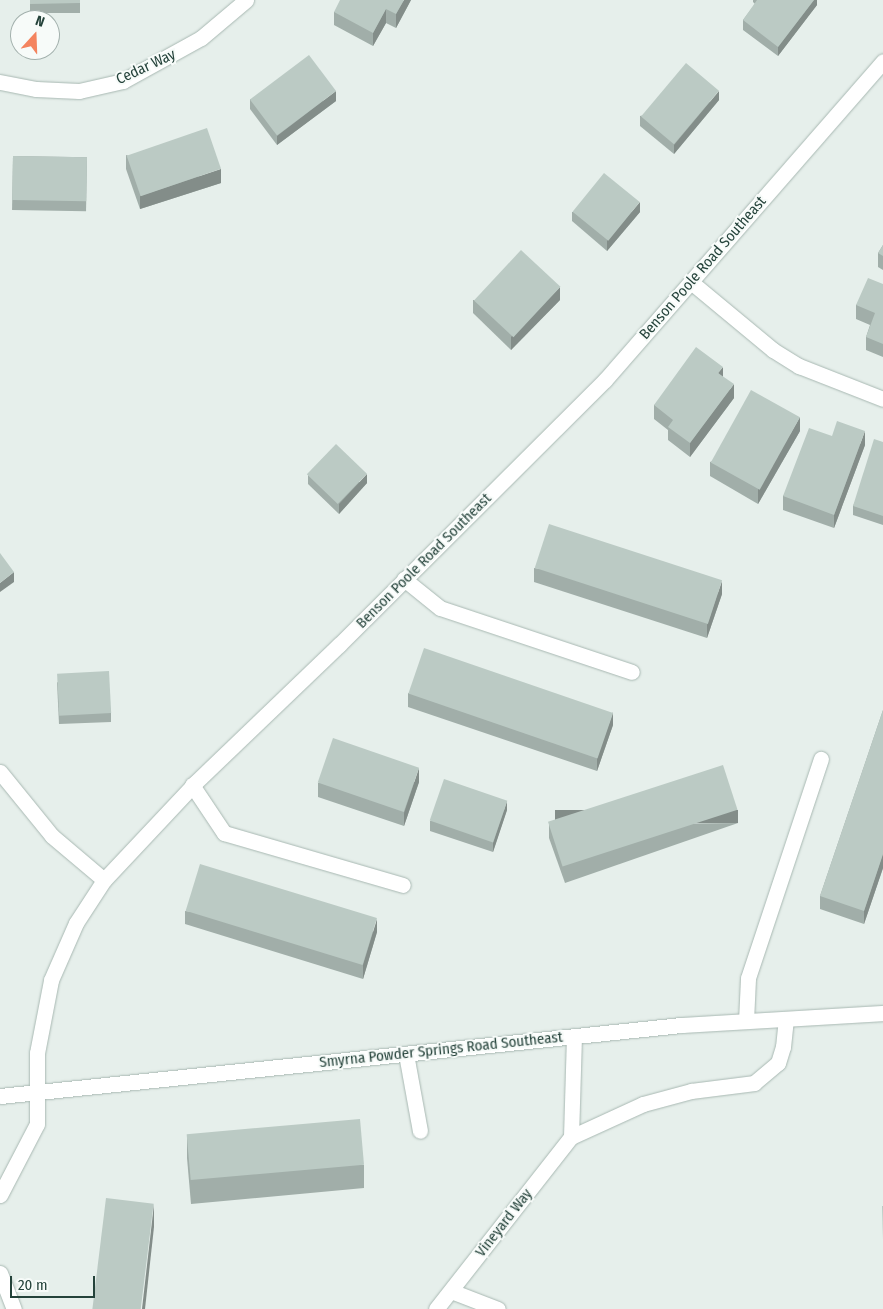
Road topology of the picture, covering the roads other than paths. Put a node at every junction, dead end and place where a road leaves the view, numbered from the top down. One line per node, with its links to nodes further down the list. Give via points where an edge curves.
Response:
1 (246, 0): 3 (street, Cedar Way, via 201,38 124,81 79,91 36,89)
2 (883, 61): 4 (street, Benson Poole Road Southeast)
3 (0, 82)
4 (691, 282): 5 (street, via 779,354 822,378); 6 (street, Benson Poole Road Southeast, via 605,380)
5 (883, 400)
6 (404, 579): 7 (street, via 440,608); 10 (street, Benson Poole Road Southeast)
7 (632, 672)
8 (821, 759): 15 (street, via 748,978)
9 (0, 772): 11 (street, via 52,836)
10 (192, 785): 11 (street, Benson Poole Road Southeast); 12 (street, via 224,833)
11 (104, 880): 18 (street, Benson Poole Road Southeast, via 76,923 51,980 37,1053)
12 (402, 885)
13 (883, 1013): 14 (street, Smyrna Powder Springs Road Southeast)
14 (786, 1019): 15 (street, Smyrna Powder Springs Road Southeast); 21 (street, via 778,1063 754,1083 691,1091 643,1104)
15 (746, 1021): 16 (street, Smyrna Powder Springs Road Southeast)
16 (574, 1036): 17 (street, Smyrna Powder Springs Road Southeast); 21 (street)
17 (406, 1054): 18 (street, Smyrna Powder Springs Road Southeast); 20 (street)
18 (38, 1092): 19 (street, Smyrna Powder Springs Road Southeast); 22 (street, Benson Poole Road Southeast, via 37,1124)
19 (0, 1096)
20 (420, 1131)
21 (571, 1137): 24 (street, Vineyard Way)
22 (0, 1196)
23 (0, 1272): 25 (street)
24 (451, 1291): 26 (street, Vineyard Way); 27 (street)
25 (14, 1309)
26 (436, 1309)
27 (498, 1309)

